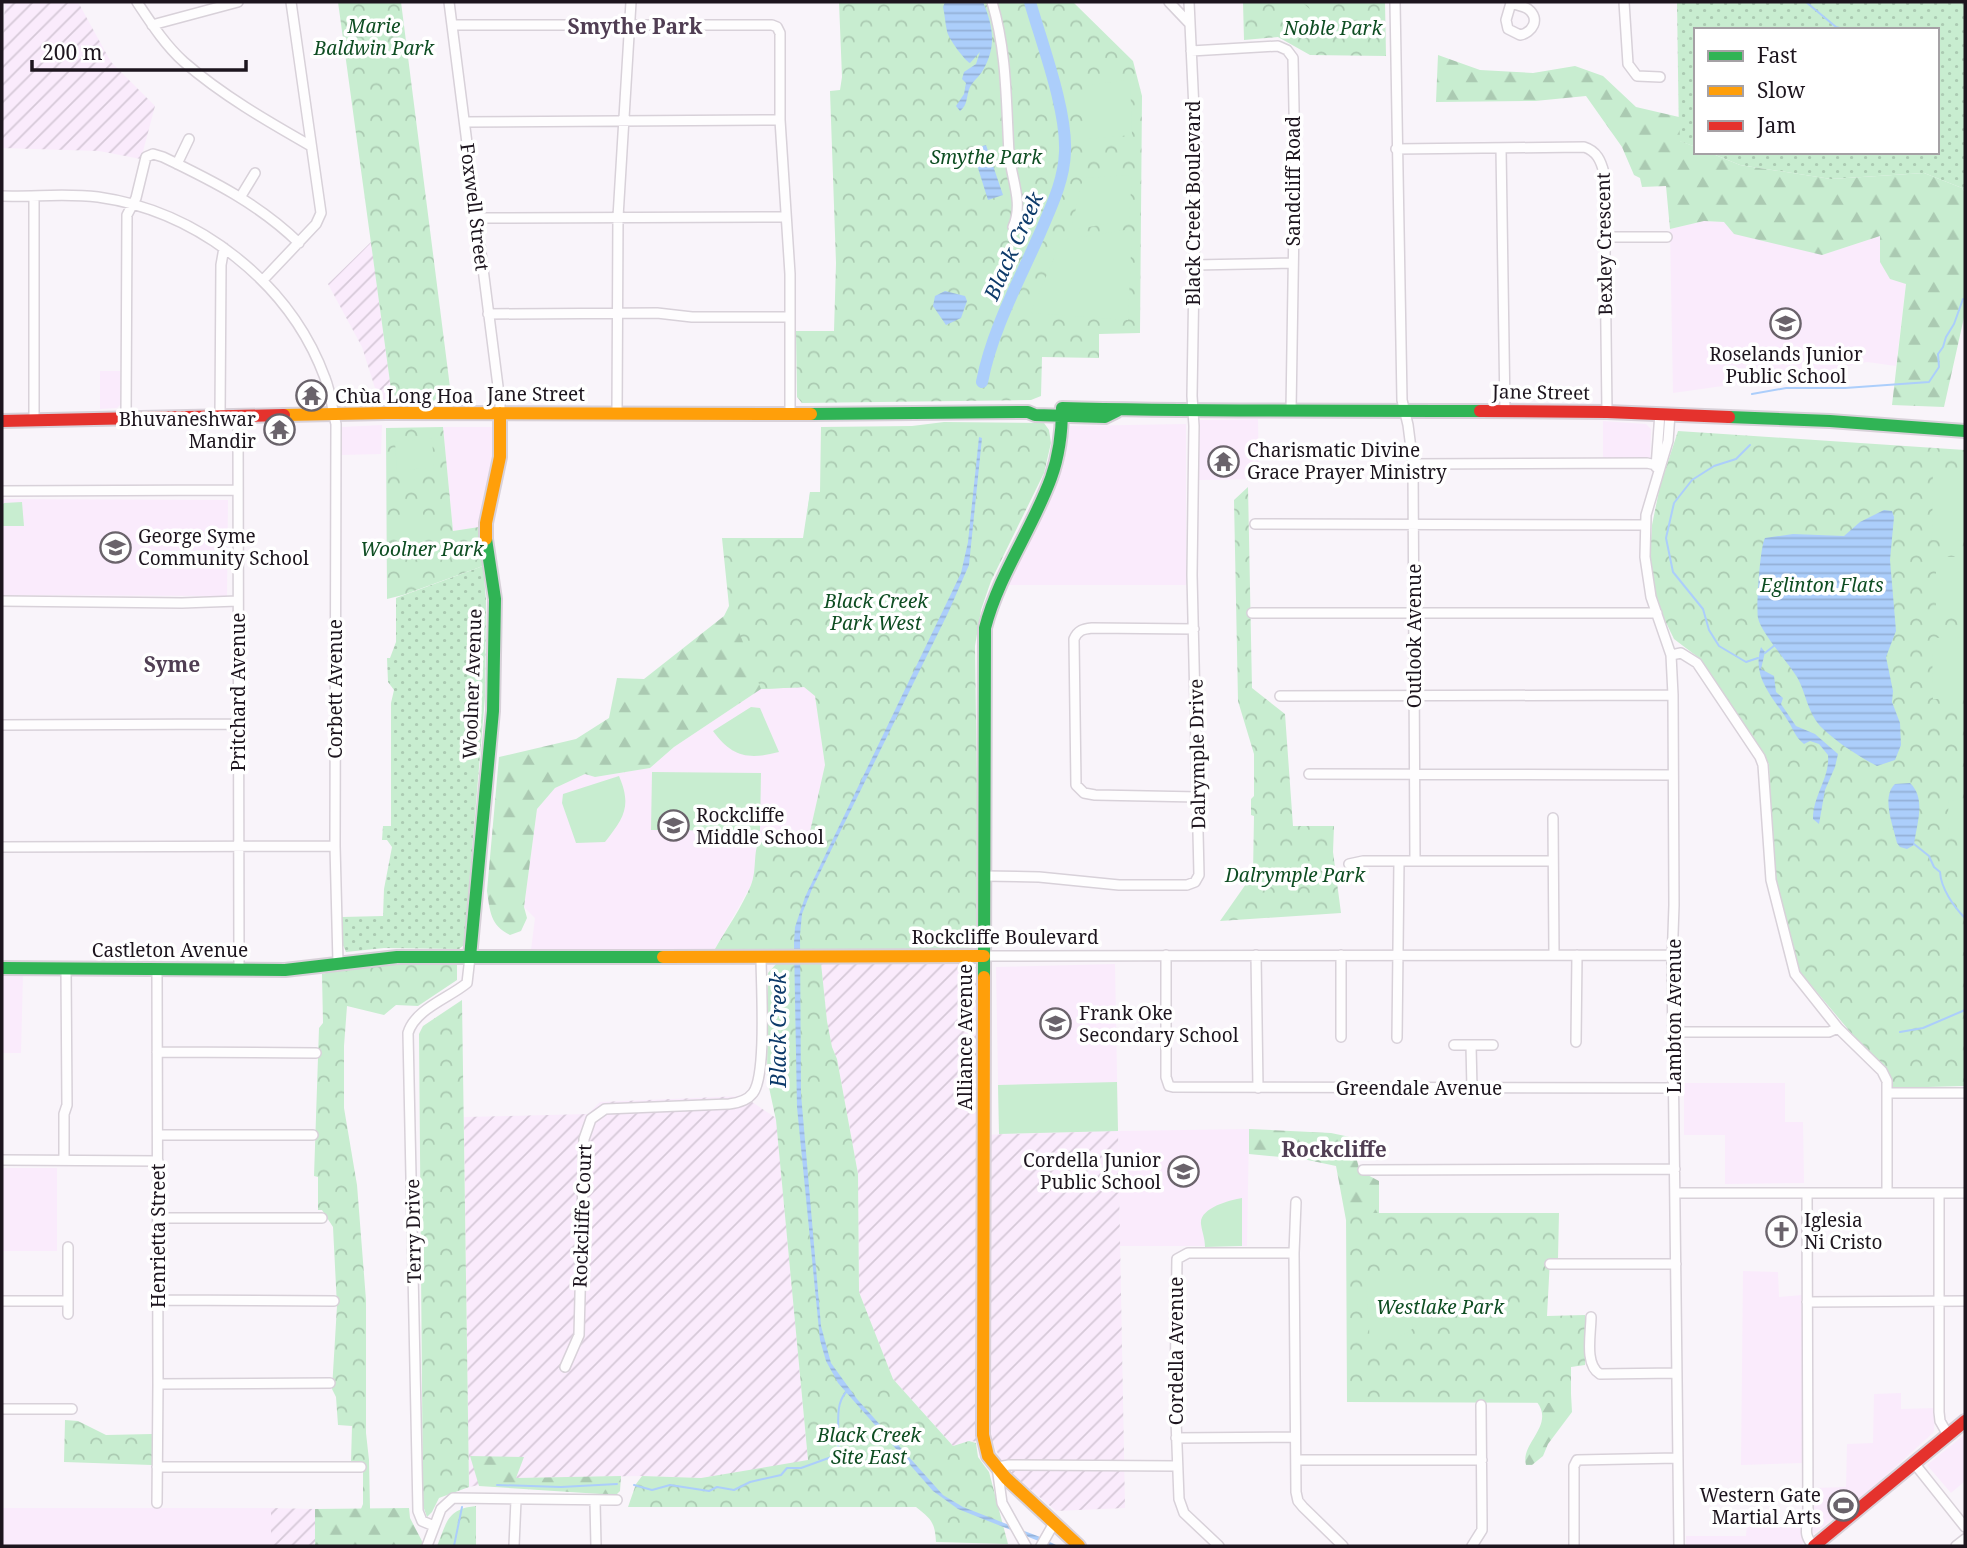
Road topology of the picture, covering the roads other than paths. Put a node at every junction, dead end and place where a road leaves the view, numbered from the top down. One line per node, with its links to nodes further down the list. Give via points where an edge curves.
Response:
1 (137, 2): 12 (street)
2 (238, 2): 12 (street)
3 (291, 2): 21 (street)
4 (449, 2): 14 (street, Foxwell Street)
5 (631, 2): 13 (street)
6 (992, 2): 33 (street, via 1004,56 1009,153 1018,200)
7 (1169, 2): 11 (street)
8 (1189, 2): 11 (street, Black Creek Boulevard)
9 (1395, 2): 23 (street, Outlook Avenue)
10 (1623, 2): 16 (street, via 1629,67 1641,77)
11 (1189, 23): 15 (street, Black Creek Boulevard)
12 (152, 24): 21 (street, via 183,62)
13 (629, 24): 14 (street); 17 (street, via 777,27); 18 (street)
14 (452, 25): 19 (street, Foxwell Street)
15 (1191, 51): 38 (street, Sandcliff Road, via 1278,46 1291,54); 39 (street, Black Creek Boulevard, via 1196,153)
16 (1661, 77)
17 (780, 120): 18 (street); 31 (street)
18 (624, 121): 19 (street); 30 (street)
19 (464, 122): 32 (street, Foxwell Street)
20 (189, 139): 24 (street)
21 (311, 146): 36 (street, via 321,213)
22 (1501, 148): 23 (street, Bexley Crescent); 34 (street, Bexley Crescent, via 1584,147 1595,153 1604,173); 46 (street)
23 (1396, 149): 45 (street, Outlook Avenue)
24 (177, 164): 27 (street); 29 (street, via 148,155)
25 (255, 173): 27 (street)
26 (2, 196): 28 (street, Corbett Avenue)
27 (241, 196): 36 (street)
28 (34, 197): 29 (street, Corbett Avenue, via 84,196); 58 (street)
29 (132, 205): 37 (street, Corbett Avenue, via 178,222); 57 (street, via 127,215)
30 (618, 217): 31 (street); 32 (street); 42 (street)
31 (786, 217): 43 (street)
32 (477, 218): 41 (street, Foxwell Street)
33 (1013, 227)
34 (1605, 237): 35 (street); 49 (street, Bexley Crescent)
35 (1667, 237)
36 (299, 243): 40 (street)
37 (224, 248): 40 (street, Corbett Avenue); 55 (street)
38 (1293, 262): 39 (street); 44 (street, Sandcliff Road)
39 (1194, 265): 48 (street, Black Creek Boulevard)
40 (263, 280): 54 (street, Corbett Avenue, via 311,346)
41 (488, 314): 42 (street); 50 (street, Foxwell Street)
42 (617, 314): 43 (street); 51 (street)
43 (789, 317): 52 (street)
44 (1291, 411): 45 (street, Jane Street); 48 (street, Jane Street)
45 (1405, 411): 46 (street, Jane Street); 61 (street, Outlook Avenue)
46 (1505, 411): 49 (street, Jane Street)
47 (1062, 412): 48 (street, Jane Street, via 1103,408); 52 (street, Jane Street, via 1036,407 1028,412); 93 (street, Alliance Avenue, via 1050,480 1000,578 985,628)
48 (1192, 412): 74 (street, Dalrymple Drive)
49 (1607, 412): 53 (street, Jane Street)
50 (500, 413): 51 (street, Jane Street); 54 (street, Jane Street); 103 (street, Woolner Avenue, via 500,457 486,530 495,599 493,711)
51 (617, 413): 52 (street, Jane Street)
52 (790, 413)
53 (1665, 413): 60 (street, Jane Street); 62 (street, Lambton Avenue); 63 (street, Lambton Avenue, via 1668,441)
54 (334, 415): 56 (street, Jane Street); 86 (street, Corbett Avenue)
55 (220, 416): 56 (street, Jane Street); 57 (street, Jane Street)
56 (238, 416): 65 (street, Pritchard Avenue)
57 (126, 418): 58 (street, Jane Street)
58 (34, 420): 59 (street, Jane Street)
59 (2, 421)
60 (1965, 431)
61 (1413, 464): 62 (street); 66 (street, Outlook Avenue)
62 (1656, 465): 63 (street, Lambton Avenue)
63 (1653, 490): 68 (street, Lambton Avenue)
64 (2, 491): 65 (street)
65 (237, 491): 70 (street, Pritchard Avenue)
66 (1413, 523): 67 (street); 68 (street); 73 (street, Outlook Avenue)
67 (1255, 524)
68 (1645, 525): 71 (street, Lambton Avenue, via 1646,577)
69 (2, 601): 70 (street)
70 (238, 601): 79 (street, Pritchard Avenue)
71 (1657, 613): 73 (street); 75 (street, Lambton Avenue)
72 (1252, 614): 73 (street)
73 (1414, 614): 76 (street, Outlook Avenue)
74 (1194, 629): 84 (street, Dalrymple Drive); 84 (street, via 1092,628 1078,633 1074,639 1076,785 1095,795)
75 (1671, 654): 77 (street, Lambton Avenue); 109 (street, via 1681,653 1697,663 1760,757 1771,880 1789,957 1795,974)
76 (1415, 695): 77 (street); 78 (street); 82 (street, Outlook Avenue)
77 (1673, 695): 83 (street, Lambton Avenue)
78 (1280, 696)
79 (238, 724): 80 (street); 88 (street, Pritchard Avenue)
80 (2, 725)
81 (1309, 774): 82 (street)
82 (1416, 775): 83 (street); 89 (street, Outlook Avenue)
83 (1673, 775): 100 (street, Lambton Avenue)
84 (1199, 797): 93 (street, Dalrymple Drive, via 1199,875 1187,885)
85 (1553, 818): 90 (street)
86 (335, 846): 88 (street); 104 (street, Corbett Avenue)
87 (2, 847): 88 (street)
88 (239, 847): 108 (street, Pritchard Avenue)
89 (1415, 861): 90 (street); 91 (street)
90 (1553, 861): 98 (street)
91 (1399, 862): 92 (street); 97 (street)
92 (1349, 864)
93 (984, 876): 102 (street, Alliance Avenue)
94 (1166, 955): 95 (street, Rockcliffe Boulevard); 102 (street, Rockcliffe Boulevard); 119 (street, Greendale Avenue, via 1169,1086)
95 (1256, 955): 96 (street, Rockcliffe Boulevard); 119 (street)
96 (1341, 955): 97 (street, Rockcliffe Boulevard); 111 (street)
97 (1398, 955): 98 (street, Rockcliffe Boulevard); 112 (street)
98 (1554, 955): 99 (street, Rockcliffe Boulevard)
99 (1577, 955): 100 (street, Rockcliffe Boulevard); 113 (street)
100 (1673, 955): 110 (street, Lambton Avenue)
101 (761, 956): 102 (street, Rockcliffe Boulevard); 103 (street, Rockcliffe Boulevard); 152 (street, Rockcliffe Court, via 761,1072 747,1099 729,1104 605,1109 591,1119 584,1139 579,1335)
102 (984, 956): 170 (street, Alliance Avenue, via 983,1435 988,1456)
103 (470, 957): 104 (street, Rockcliffe Boulevard); 176 (street, Terry Drive, via 467,983 418,1017 408,1033 418,1511 422,1521)
104 (338, 963): 108 (street, Castleton Avenue, via 314,968)
105 (2, 968): 106 (street, Castleton Avenue)
106 (66, 969): 107 (street, Castleton Avenue); 127 (street)
107 (158, 969): 108 (street, Castleton Avenue); 117 (street, Henrietta Street)
108 (239, 969)
109 (1838, 1028): 110 (street); 122 (street, via 1882,1072)
110 (1674, 1032): 120 (street, Lambton Avenue)
111 (1341, 1037)
112 (1397, 1038)
113 (1576, 1042)
114 (1454, 1045): 115 (street)
115 (1471, 1045): 116 (street); 121 (street)
116 (1493, 1045)
117 (158, 1052): 118 (street); 124 (street, Henrietta Street)
118 (316, 1053)
119 (1258, 1088): 121 (street, Greendale Avenue)
120 (1674, 1088): 121 (street, Greendale Avenue); 129 (street, Lambton Avenue)
121 (1472, 1089)
122 (1888, 1093): 123 (street); 133 (street)
123 (1965, 1093)
124 (158, 1135): 125 (street); 128 (street, Henrietta Street)
125 (313, 1135)
126 (2, 1160): 127 (street)
127 (64, 1160): 128 (street)
128 (158, 1160): 137 (street, Henrietta Street)
129 (1675, 1169): 130 (street); 131 (street, Lambton Avenue)
130 (1363, 1170)
131 (1675, 1193): 132 (street); 142 (street, Lambton Avenue)
132 (1807, 1193): 133 (street); 149 (street)
133 (1887, 1193): 134 (street)
134 (1939, 1193): 135 (street); 147 (street)
135 (1965, 1193)
136 (1296, 1202): 140 (street)
137 (159, 1218): 138 (street); 143 (street, Henrietta Street)
138 (322, 1218)
139 (68, 1247): 145 (street)
140 (1294, 1253): 161 (street); 162 (street, Cordella Avenue, via 1188,1253 1177,1259)
141 (1550, 1264): 142 (street)
142 (1676, 1264): 153 (street, Lambton Avenue)
143 (158, 1300): 146 (street); 155 (street, Henrietta Street)
144 (2, 1301): 145 (street)
145 (68, 1301): 150 (street)
146 (334, 1301)
147 (1940, 1301): 148 (street); 149 (street); 160 (street, via 1940,1421)
148 (1965, 1301)
149 (1807, 1302): 190 (street, via 1806,1530)
150 (68, 1314)
151 (1591, 1317): 153 (street, via 1591,1365 1596,1372)
152 (565, 1367)
153 (1677, 1374): 163 (street, Lambton Avenue)
154 (331, 1383): 155 (street)
155 (159, 1384): 168 (street, Henrietta Street)
156 (1482, 1405): 165 (street)
157 (2, 1409): 158 (street)
158 (72, 1409)
159 (1965, 1421): 160 (street)
160 (1948, 1435): 166 (street)
161 (1295, 1437): 162 (street); 164 (street)
162 (1176, 1438): 167 (street, Cordella Avenue)
163 (1677, 1458): 188 (street, via 1577,1460); 189 (street, Lambton Avenue)
164 (1296, 1460): 165 (street); 186 (street, via 1298,1501)
165 (1482, 1461): 187 (street, via 1482,1530)
166 (1914, 1463): 177 (street); 190 (street)
167 (1177, 1466): 170 (street); 185 (street, Cordella Avenue, via 1181,1507)
168 (157, 1467): 169 (street); 174 (street, Henrietta Street)
169 (362, 1467)
170 (997, 1467): 175 (street); 179 (street, Alliance Avenue, via 1002,1503)
171 (516, 1500): 173 (street); 176 (street, via 453,1498 441,1509); 181 (street)
172 (617, 1500): 173 (street)
173 (595, 1501): 182 (street)
174 (156, 1503)
175 (1054, 1523): 183 (street); 184 (street)
176 (434, 1526): 180 (street)
177 (1965, 1527)
178 (1965, 1539): 191 (street)
179 (1025, 1545)
180 (427, 1546)
181 (514, 1546)
182 (596, 1546)
183 (1041, 1546)
184 (1079, 1546)
185 (1219, 1546)
186 (1343, 1546)
187 (1472, 1546)
188 (1574, 1546)
189 (1679, 1546)
190 (1813, 1546)
191 (1956, 1546)

